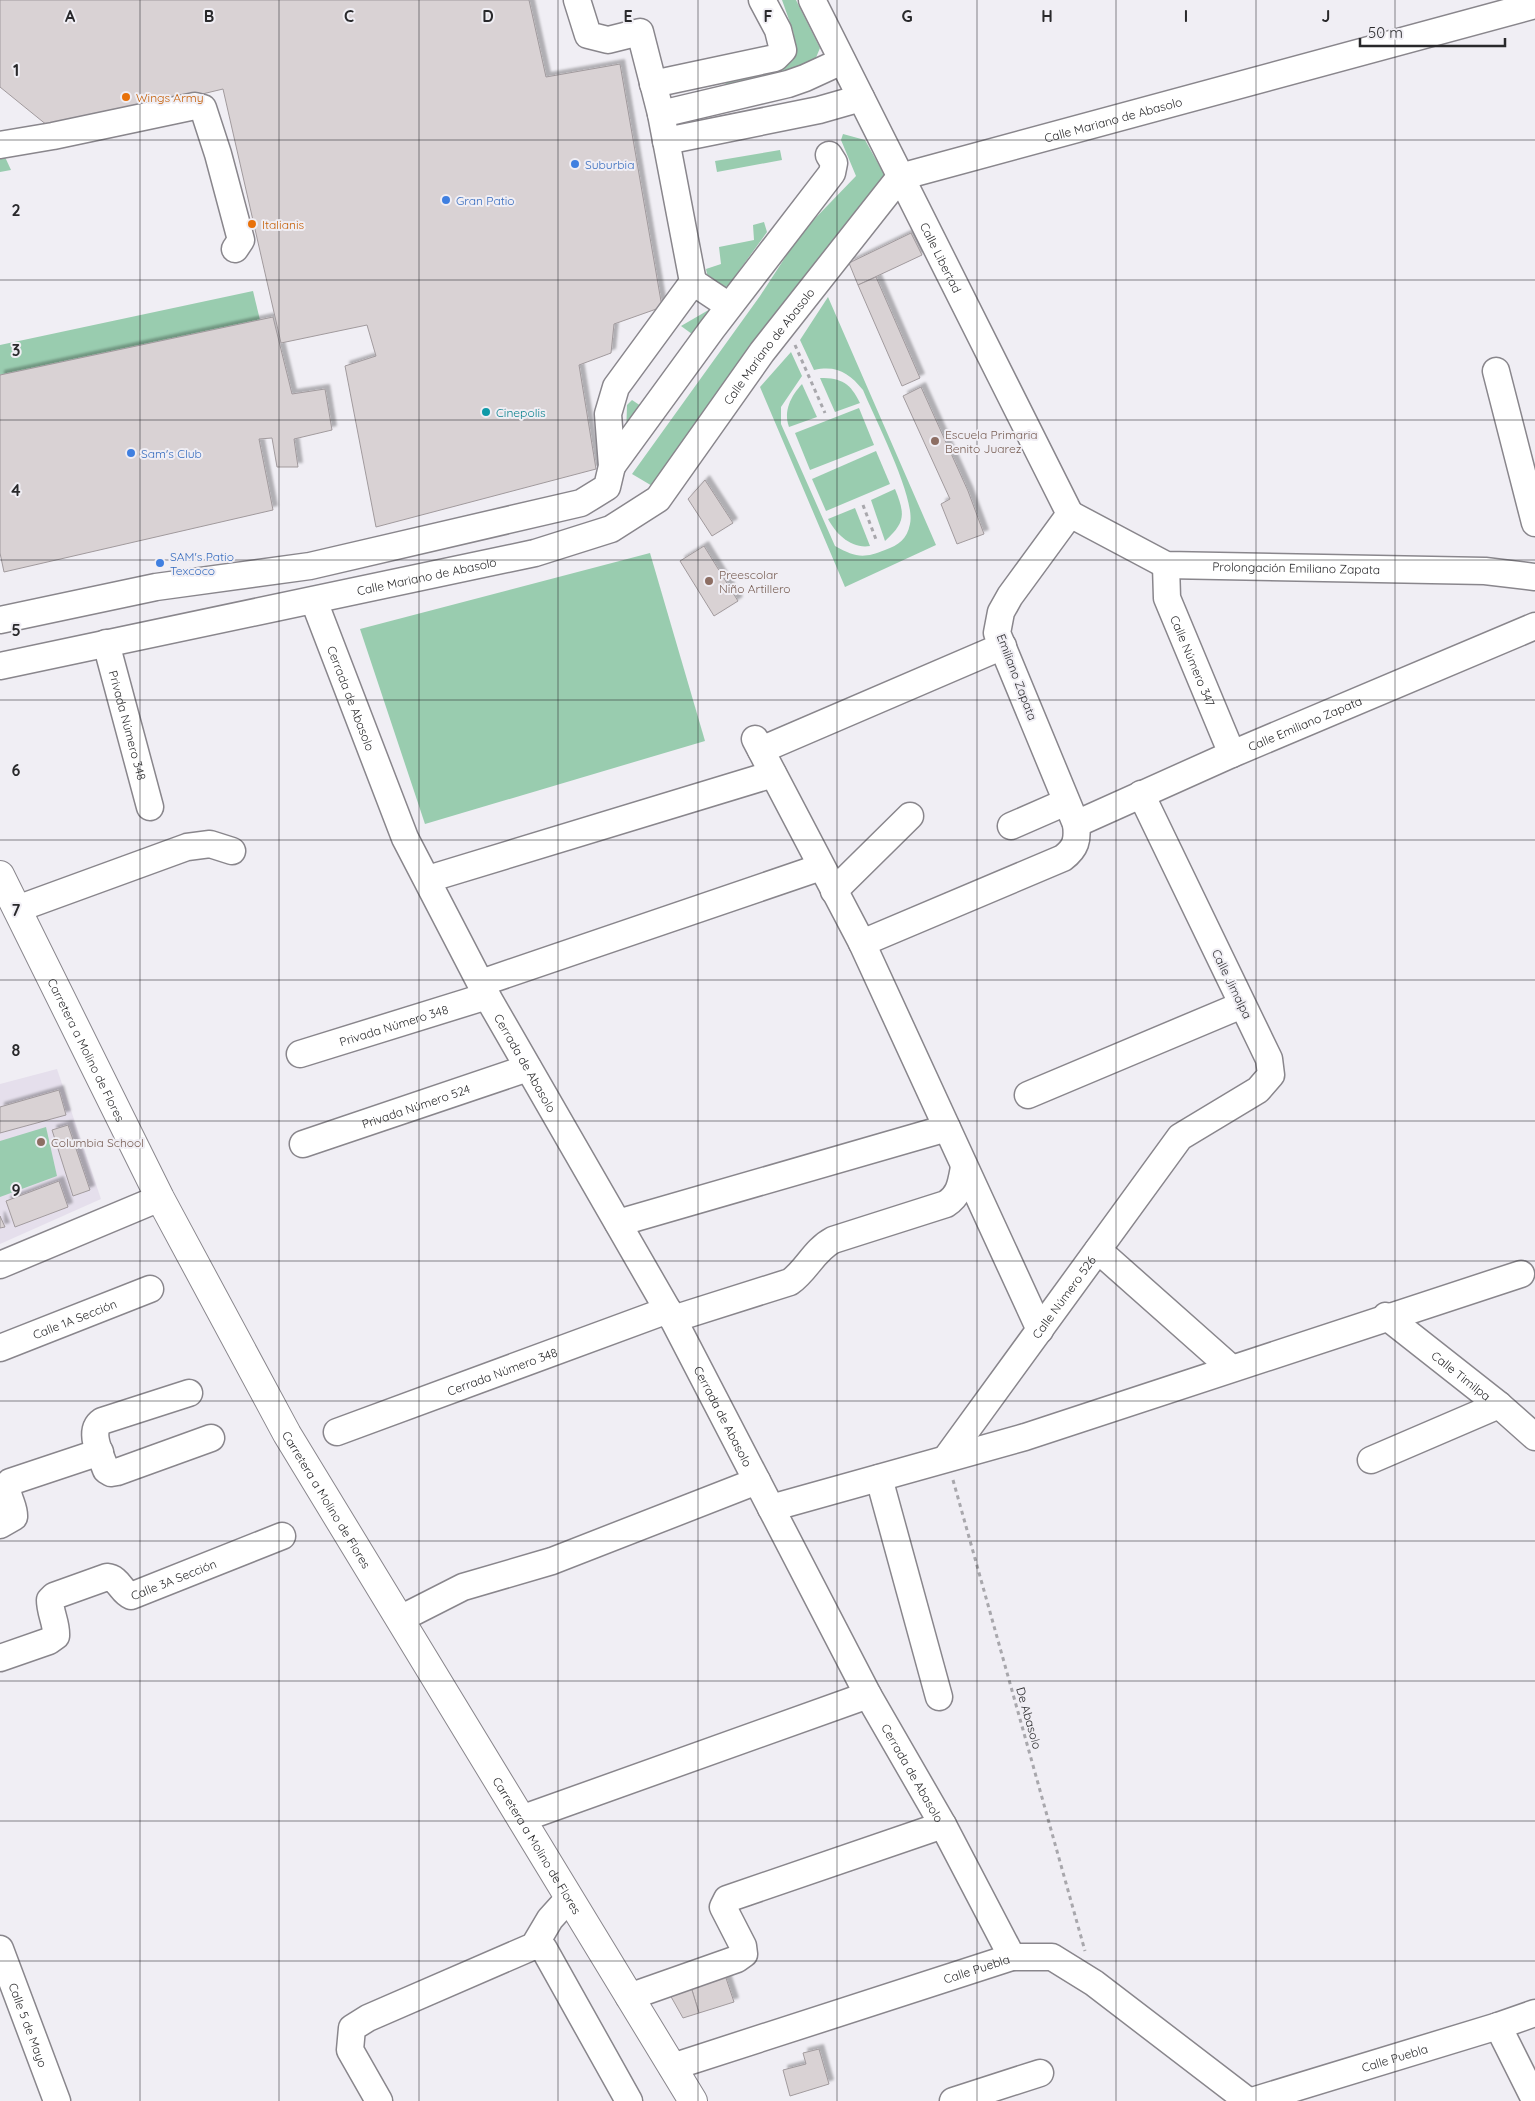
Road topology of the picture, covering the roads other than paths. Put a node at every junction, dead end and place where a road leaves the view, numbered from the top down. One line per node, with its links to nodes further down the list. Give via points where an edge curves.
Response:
1 (576, 0): 6 (street, via 588,35 608,40 640,32)
2 (762, 0): 6 (street, via 778,30 783,50 775,58)
3 (812, 0): 5 (street, Calle Libertad)
4 (1535, 5): 12 (street, Calle Mariano de Abasolo)
5 (842, 61): 7 (street, Calle Libertad); 8 (street, via 788,84)
6 (653, 84): 8 (street)
7 (861, 98): 9 (street, via 819,110); 12 (street, Calle Libertad)
8 (661, 114): 9 (street)
9 (666, 140): 14 (street)
10 (0, 144): 13 (street, via 195,106 203,108 241,240)
11 (829, 154): 15 (street, via 834,163 832,173)
12 (900, 177): 18 (street, Calle Libertad); 22 (street, Calle Mariano de Abasolo, via 762,352 658,499 611,529 535,552)
13 (235, 248)
14 (693, 282): 15 (street); 17 (street, via 616,388 608,414)
15 (730, 306): 17 (street)
16 (1496, 371): 19 (street)
17 (612, 466): 23 (street, via 607,487 581,503 310,566 156,587)
18 (1070, 514): 20 (street, Prolongación Emiliano Zapata); 26 (street, Emiliano Zapata, via 1001,612 998,633)
19 (1535, 524)
20 (1166, 566): 21 (street, Prolongación Emiliano Zapata, via 1485,571); 28 (street, Calle Número 347, via 1167,598)
21 (1535, 577)
22 (314, 601): 25 (street, Calle Mariano de Abasolo); 38 (street, Cerrada de Abasolo, via 392,808)
23 (0, 620)
24 (1535, 626): 28 (street, Calle Emiliano Zapata)
25 (106, 642): 27 (street, Calle Mariano de Abasolo); 31 (street, Privada Número 348)
26 (1002, 646): 29 (street, via 758,744); 32 (street, Emiliano Zapata)
27 (0, 666)
28 (1232, 754): 30 (street, Calle Emiliano Zapata)
29 (773, 774): 36 (street); 38 (street)
30 (1141, 794): 32 (street, Calle Emiliano Zapata); 43 (street, Calle Jimalpa)
31 (150, 806)
32 (1071, 813): 34 (street, Calle Emiliano Zapata); 41 (street, via 1078,839 1073,850 1063,858)
33 (910, 816): 39 (street)
34 (1011, 826)
35 (232, 851): 40 (street, via 210,844 187,848)
36 (822, 867): 39 (street); 42 (street, Privada Número 348)
37 (0, 875): 40 (main road, Carretera a Molino de Flores)
38 (428, 879): 42 (street, Cerrada de Abasolo)
39 (834, 890): 41 (street)
40 (17, 909): 51 (main road, Carretera a Molino de Flores)
41 (862, 943): 47 (street)
42 (484, 989): 44 (street, Privada Número 348); 45 (street, Cerrada de Abasolo)
43 (1242, 1005): 46 (street); 48 (street, Calle Jimalpa, via 1269,1059 1271,1075 1258,1090)
44 (300, 1054)
45 (528, 1068): 49 (street, Privada Número 524); 52 (street, Cerrada de Abasolo)
46 (1028, 1095)
47 (947, 1128): 50 (street); 52 (street)
48 (1180, 1138): 53 (street, Calle Número 526)
49 (303, 1144)
50 (964, 1167): 57 (street, Cerrada Número 348, via 959,1191 946,1204 833,1240 822,1246 800,1275 790,1282); 59 (street)
51 (160, 1198): 54 (street); 75 (main road, Carretera a Molino de Flores, via 287,1434)
52 (618, 1223): 57 (street, Cerrada de Abasolo)
53 (1098, 1250): 59 (street, Calle Número 526); 61 (street)
54 (0, 1266)
55 (1521, 1274): 58 (street)
56 (150, 1289): 60 (street, Calle 1A Sección)
57 (671, 1315): 64 (street, Cerrada Número 348); 71 (street, Cerrada de Abasolo)
58 (1386, 1316): 61 (street); 63 (street, Calle Timilpa)
59 (1040, 1330): 68 (street, Calle Número 526)
60 (0, 1348)
61 (1231, 1368): 68 (street, via 1025,1437)
62 (189, 1393): 67 (street, via 102,1421 93,1432)
63 (1499, 1405): 65 (street, Calle Timilpa); 69 (street)
64 (337, 1432)
65 (1535, 1436)
66 (211, 1438): 67 (street, via 111,1473 106,1470)
67 (100, 1452): 73 (street, via 10,1482 7,1491 14,1517)
68 (947, 1457): 70 (street)
69 (1371, 1460)
70 (879, 1478): 72 (street); 78 (street)
71 (757, 1481): 72 (street, Cerrada de Abasolo); 75 (street, via 552,1561 463,1587)
72 (771, 1508): 77 (street, Cerrada de Abasolo)
73 (0, 1525)
74 (282, 1536): 76 (street, Calle 3A Sección, via 131,1596 115,1580 107,1577 54,1596 50,1607 56,1636 49,1642)
75 (400, 1620): 79 (main road, Carretera a Molino de Flores)
76 (0, 1658)
77 (868, 1695): 79 (street); 80 (street, Cerrada de Abasolo)
78 (940, 1697)
79 (521, 1819): 81 (main road, Carretera a Molino de Flores)
80 (943, 1825): 84 (street, Cerrada de Abasolo); 85 (street, via 727,1899 723,1906 744,1954)
81 (569, 1898): 82 (street, via 550,1919); 85 (main road, Carretera a Molino de Flores)
82 (534, 1946): 92 (street, via 368,2018 352,2028 350,2050); 93 (street, via 544,1950)
83 (0, 1949): 91 (street, Calle 5 de Mayo)
84 (1012, 1956): 88 (street, Calle Puebla); 96 (street, Calle Puebla, via 1052,1957 1094,1983)
85 (629, 1997): 88 (main road, Carretera a Molino de Flores)
86 (1535, 2013): 87 (street, Calle Puebla)
87 (1498, 2026): 90 (street); 96 (street, Calle Puebla)
88 (672, 2067): 94 (main road, Carretera a Molino de Flores)
89 (1040, 2073): 95 (street)
90 (1535, 2100)
91 (57, 2101)
92 (379, 2101)
93 (629, 2101)
94 (693, 2101)
95 (953, 2101)
96 (1250, 2101)

